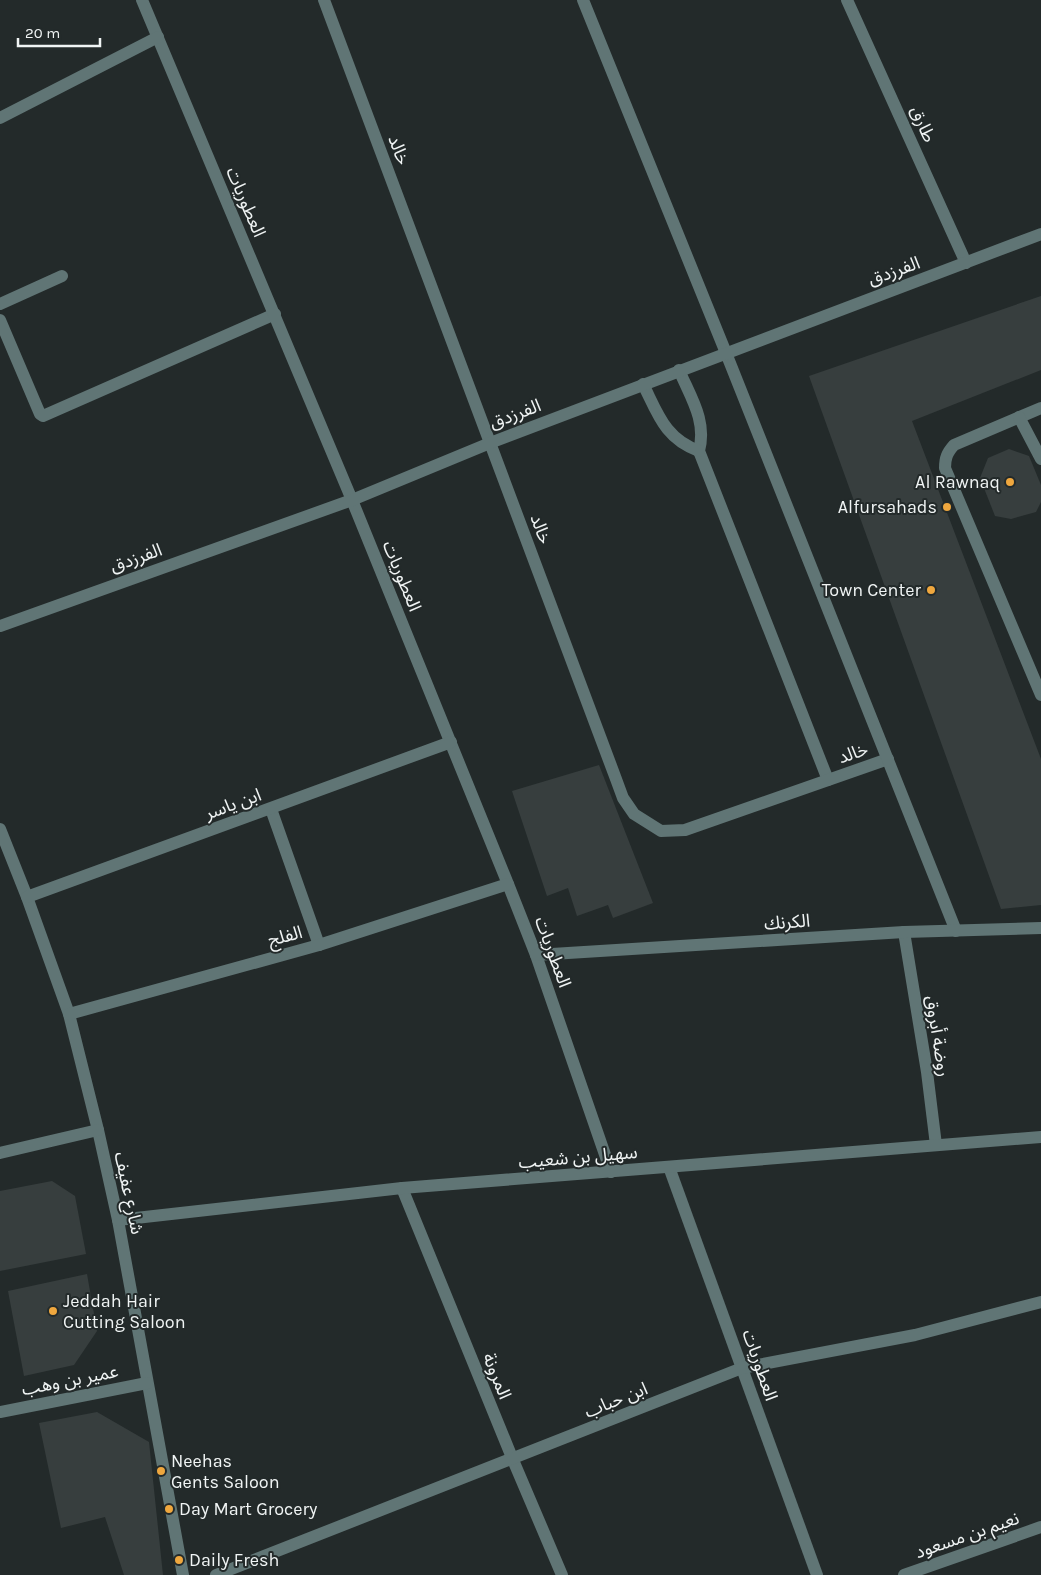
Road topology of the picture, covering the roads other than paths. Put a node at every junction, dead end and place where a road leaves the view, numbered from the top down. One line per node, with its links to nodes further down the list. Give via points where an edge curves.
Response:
1 (142, 0): 5 (street, العطوريات)
2 (324, 0): 18 (street, خالد)
3 (583, 0): 13 (street, خالد)
4 (847, 0): 8 (street, طارق)
5 (158, 37): 6 (street); 11 (street, العطوريات)
6 (0, 118)
7 (1041, 234): 8 (street, الفرزدق)
8 (966, 263): 13 (street, الفرزدق)
9 (62, 276): 10 (street)
10 (0, 304)
11 (275, 314): 12 (street, via 43,416); 21 (street, العطوريات)
12 (0, 320)
13 (726, 352): 14 (street, الفرزدق); 25 (street, خالد)
14 (679, 370): 15 (street, الفرزدق); 19 (street, via 702,429)
15 (643, 384): 18 (street, الفرزدق); 19 (street, via 670,434)
16 (1041, 408): 17 (street)
17 (1019, 417): 20 (street); 23 (street, via 954,445 948,451 945,468)
18 (490, 443): 21 (street, الفرزدق); 26 (street, خالد, via 623,798 634,814 661,831 686,830)
19 (699, 451): 26 (street)
20 (1041, 459)
21 (352, 500): 22 (street, الفرزدق); 24 (street, العطوريات)
22 (0, 626)
23 (1041, 695)
24 (451, 742): 27 (street, ابن ياسر); 30 (street, العطوريات)
25 (888, 759): 26 (street, خالد); 33 (street, خالد)
26 (828, 780)
27 (271, 809): 31 (street, ابن ياسر); 35 (street)
28 (0, 829): 29 (street, شارع عفيف)
29 (3, 849): 31 (street, شارع عفيف)
30 (508, 884): 35 (street, الفلج); 36 (street, العطوريات)
31 (27, 897): 37 (street, شارع عفيف)
32 (1041, 928): 33 (street, الكرنك)
33 (956, 931): 34 (street, الكرنك)
34 (904, 932): 36 (street, الكرنك); 40 (street, روضة أبروق)
35 (319, 945): 37 (street, الفلج)
36 (536, 955): 43 (street, العطوريات)
37 (69, 1014): 38 (street, شارع عفيف)
38 (98, 1130): 41 (street); 45 (street, شارع عفيف)
39 (1041, 1137): 40 (street, سهيل بن شعيب)
40 (936, 1145): 42 (street, سهيل بن شعيب)
41 (0, 1152)
42 (669, 1167): 43 (street, سهيل بن شعيب); 47 (street, العطوريات)
43 (611, 1172): 44 (street, سهيل بن شعيب)
44 (402, 1188): 45 (street, سهيل بن شعيب); 50 (street, المرونة)
45 (118, 1220): 48 (street, شارع عفيف)
46 (1041, 1302): 47 (street, ابن حباب, via 915,1335)
47 (742, 1368): 50 (street, ابن حباب); 55 (street, العطوريات)
48 (147, 1383): 49 (street, عمير بن وهب); 52 (street, شارع عفيف)
49 (0, 1412)
50 (513, 1460): 53 (street, ابن حباب); 54 (street, المرونة)
51 (1041, 1528): 56 (street, نعيم بن مسعود)
52 (183, 1575)
53 (216, 1575)
54 (562, 1575)
55 (817, 1575)
56 (904, 1575)

